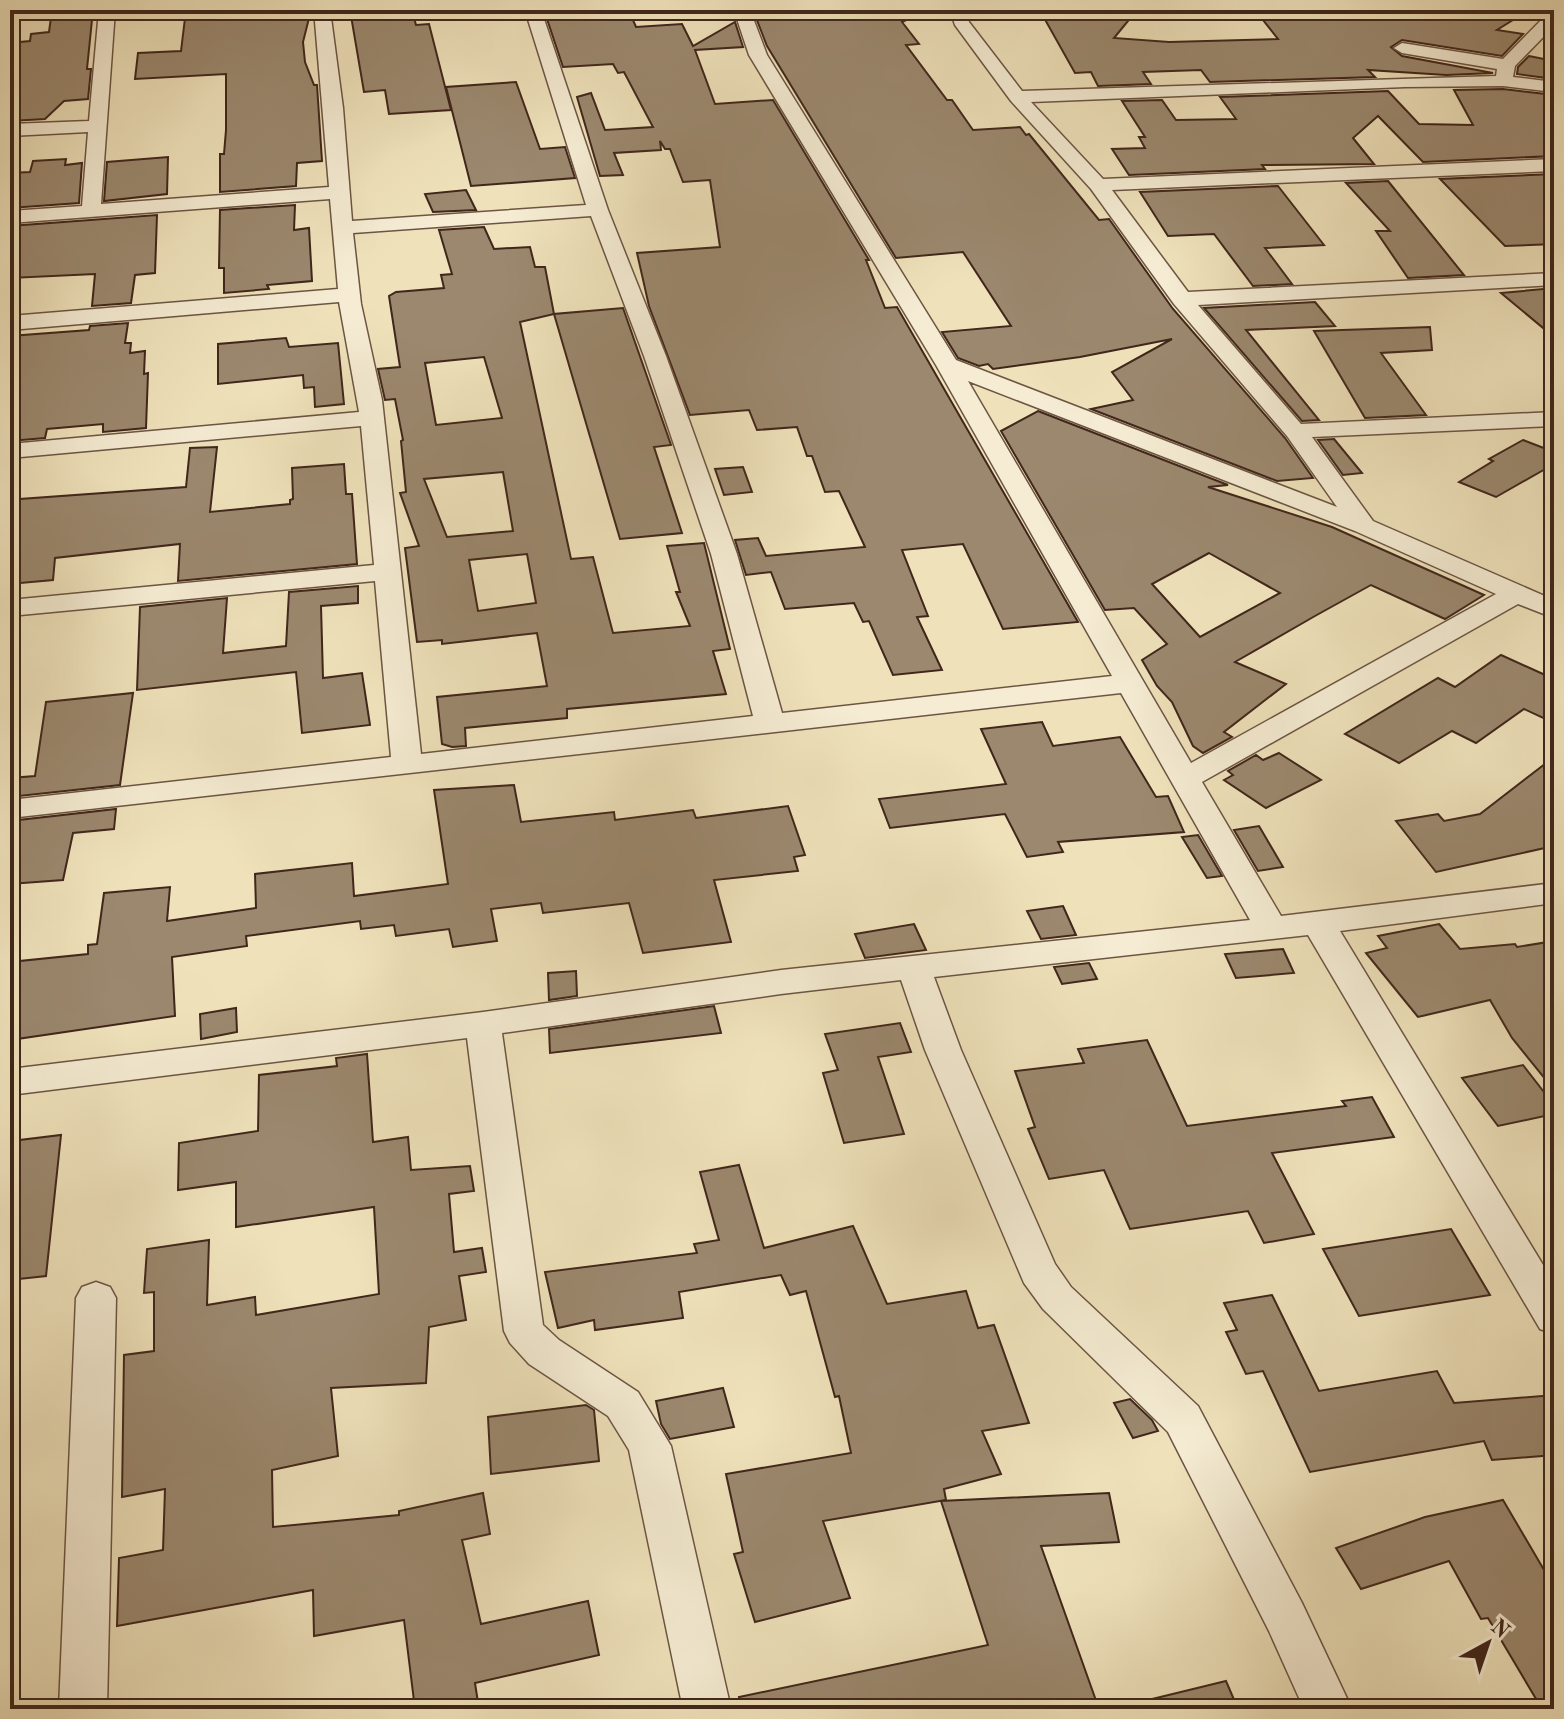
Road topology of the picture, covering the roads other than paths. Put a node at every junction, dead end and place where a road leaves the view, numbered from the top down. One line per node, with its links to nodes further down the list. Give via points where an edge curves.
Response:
1 (107, 10): 13 (street)
2 (322, 10): 17 (street)
3 (533, 10): 18 (street)
4 (742, 10): 26 (street, via 758,55)
5 (966, 10): 12 (street, via 961,22)
6 (1232, 10): 7 (street)
7 (1317, 10)
8 (1554, 16): 10 (street)
9 (1402, 48): 10 (street)
10 (1505, 73): 11 (street); 12 (street)
11 (1554, 87)
12 (1017, 97): 16 (street)
13 (98, 126): 14 (street); 19 (street)
14 (10, 130)
15 (1554, 165): 16 (street)
16 (1098, 185): 24 (street)
17 (340, 192): 19 (street); 21 (street)
18 (598, 210): 21 (street); 39 (street, via 720,541)
19 (91, 211): 20 (street)
20 (10, 217)
21 (343, 228): 23 (street)
22 (1554, 279): 24 (street)
23 (348, 295): 25 (street); 27 (street)
24 (1182, 299): 30 (street)
25 (10, 323)
26 (947, 365): 33 (street); 38 (street)
27 (370, 418): 32 (street); 34 (street)
28 (1554, 419): 29 (street)
29 (1498, 422): 30 (street); 31 (street)
30 (1295, 431): 33 (street)
31 (1554, 441)
32 (10, 451)
33 (1364, 526): 35 (street)
34 (389, 572): 36 (street); 40 (street)
35 (1516, 594): 37 (street); 41 (street)
36 (10, 608)
37 (1554, 610)
38 (1129, 683): 39 (street); 41 (street)
39 (769, 721): 40 (street)
40 (407, 762): 42 (street)
41 (1185, 779): 45 (street)
42 (10, 809)
43 (1554, 893): 44 (street)
44 (1318, 923): 45 (street); 50 (street)
45 (1271, 928): 46 (street)
46 (913, 967): 47 (street); 53 (street, via 1038,1272 1057,1298 1183,1419)
47 (483, 1024): 48 (street); 52 (street, via 524,1331 544,1352 623,1404 650,1446)
48 (10, 1082)
49 (96, 1298): 51 (street)
50 (1554, 1318)
51 (83, 1709)
52 (707, 1709)
53 (1328, 1709)

